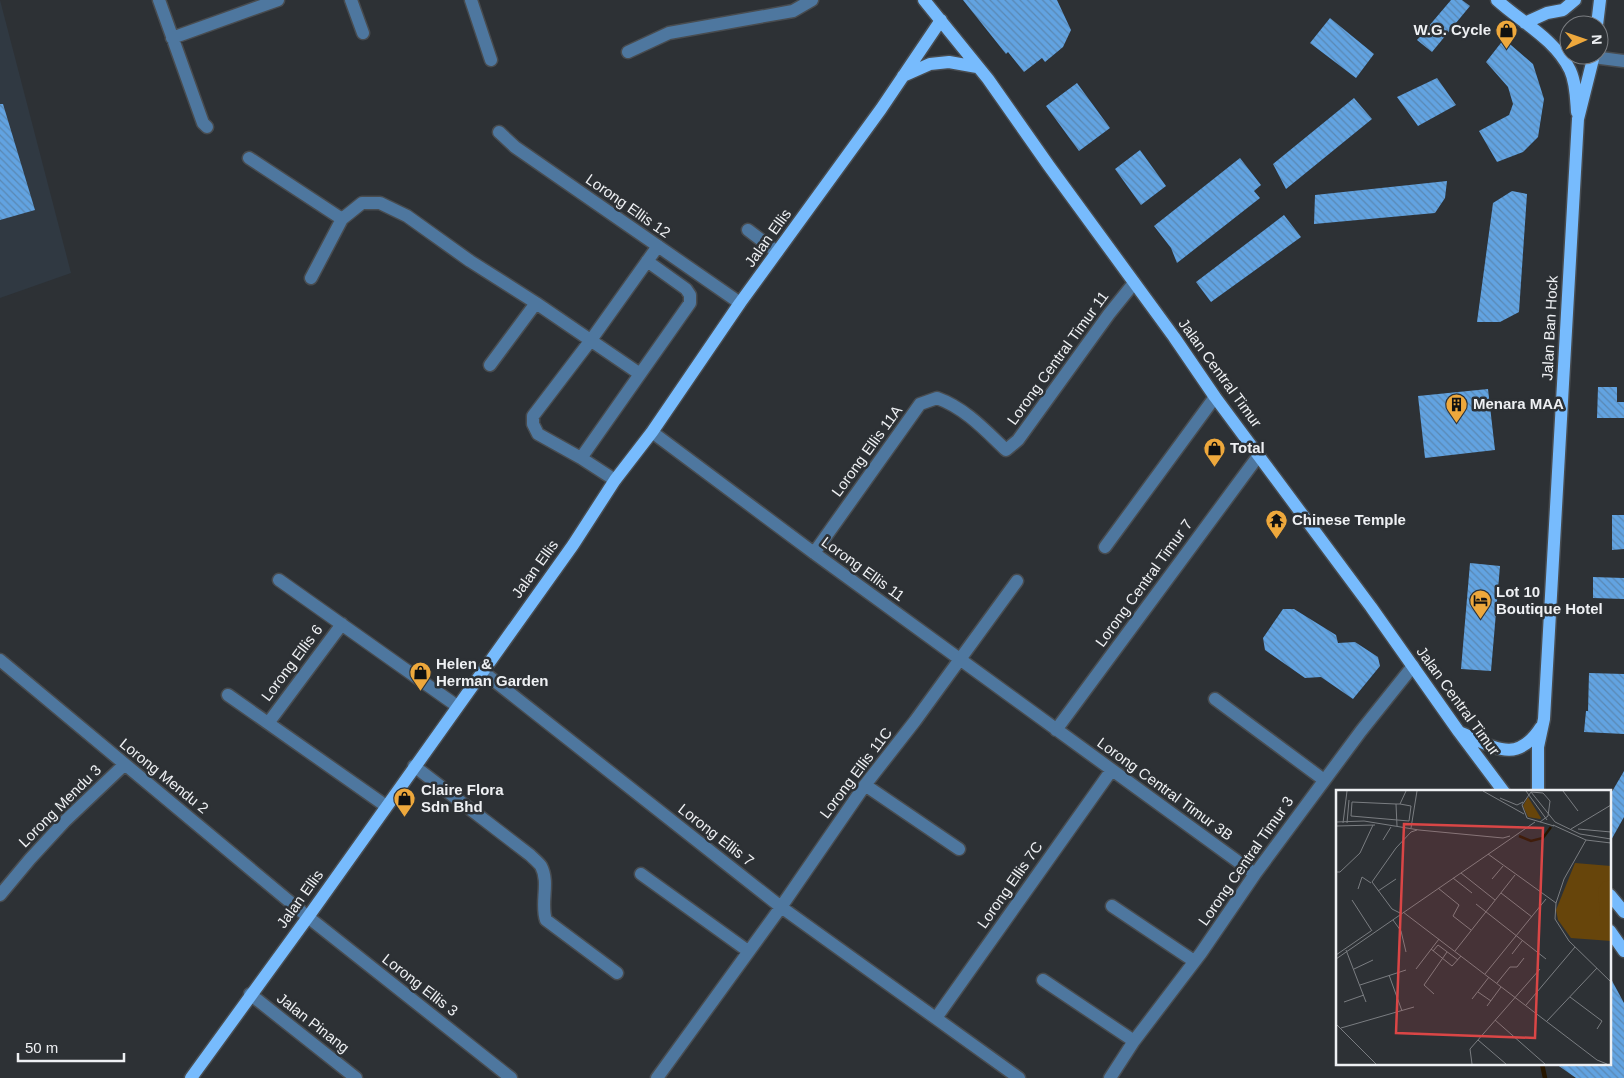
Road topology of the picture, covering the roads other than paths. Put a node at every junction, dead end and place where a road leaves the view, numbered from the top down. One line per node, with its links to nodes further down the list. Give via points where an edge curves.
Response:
1 (158, 0): 14 (street)
2 (278, 0): 14 (street)
3 (351, 0): 13 (street)
4 (471, 0): 17 (street)
5 (812, 0): 15 (street, via 793,11 669,33)
6 (1496, 0): 12 (main road)
7 (1575, 0): 12 (main road, via 1563,10)
8 (1600, 0): 10 (main road)
9 (928, 3): 11 (main road, Jalan Central Timur)
10 (1598, 15)
11 (941, 20): 20 (main road, Jalan Central Timur); 21 (main road, Jalan Ellis)
12 (1526, 23): 22 (main road, via 1545,38 1570,70)
13 (363, 33)
14 (172, 38): 23 (street)
15 (628, 52)
16 (1609, 58): 18 (street)
17 (491, 60)
18 (1624, 61)
19 (1592, 65): 22 (main road, Jalan Ban Hock)
20 (977, 67): 21 (main road, via 949,62 930,64); 32 (main road, Jalan Central Timur)
21 (902, 77): 29 (main road, Jalan Ellis)
22 (1578, 119): 57 (main road, Jalan Ban Hock)
23 (207, 127)
24 (500, 132): 28 (street, Lorong Ellis 12, via 515,147)
25 (249, 158): 26 (street)
26 (342, 219): 31 (street); 33 (street, via 362,203 380,203 407,216)
27 (748, 230): 29 (street)
28 (658, 246): 30 (street); 34 (street, Lorong Ellis 12)
29 (777, 252): 34 (main road, Jalan Ellis)
30 (647, 260): 35 (street); 37 (street, via 686,289 690,303)
31 (311, 278)
32 (1134, 283): 38 (main road, Jalan Central Timur); 40 (street, Lorong Central Timur 11, via 1018,440)
33 (536, 303): 35 (street); 36 (street)
34 (740, 303): 39 (main road, Jalan Ellis)
35 (591, 340): 37 (street); 42 (street, via 533,416 538,434)
36 (490, 364)
37 (640, 374): 42 (street)
38 (1215, 397): 41 (main road, Jalan Central Timur); 44 (street)
39 (652, 432): 43 (main road, Jalan Ellis); 45 (street, Lorong Ellis 11)
40 (1006, 450): 45 (street, Lorong Ellis 11A, via 964,411 949,402 937,398 920,404)
41 (1258, 455): 51 (main road, Jalan Central Timur); 58 (street, Lorong Central Timur 7)
42 (581, 458): 43 (street)
43 (615, 480): 52 (main road, Jalan Ellis)
44 (1105, 547)
45 (814, 553): 50 (street, Lorong Ellis 11)
46 (279, 580): 48 (street)
47 (1017, 580): 50 (street, Lorong Ellis 11C)
48 (342, 624): 55 (street); 56 (street, Lorong Ellis 6)
49 (0, 660): 60 (street, Lorong Mendu 2)
50 (960, 660): 58 (street, Lorong Ellis 11); 64 (street, Lorong Ellis 11C)
51 (1413, 666): 59 (main road, Jalan Central Timur); 63 (street, Lorong Central Timur 3)
52 (482, 671): 55 (main road, Jalan Ellis); 74 (street, Lorong Ellis 7)
53 (228, 695): 56 (street)
54 (1215, 699): 63 (street)
55 (457, 706): 61 (main road, Jalan Ellis)
56 (269, 722): 67 (street)
57 (1542, 725): 59 (main road, via 1536,736 1513,750 1503,750); 66 (main road, via 1538,747)
58 (1056, 730): 62 (street, Lorong Central Timur 3B)
59 (1459, 732): 65 (main road, Jalan Central Timur)
60 (124, 765): 71 (street, Lorong Mendu 3, via 65,821); 76 (street, Lorong Mendu 2)
61 (414, 766): 67 (main road, Jalan Ellis); 81 (street, via 530,854 540,865 544,876 543,912 546,920)
62 (1111, 771): 70 (street, Lorong Central Timur 3B); 84 (street, Lorong Ellis 7C)
63 (1324, 780): 70 (street, Lorong Central Timur 3)
64 (865, 785): 68 (street); 74 (street, Lorong Ellis 11C)
65 (1502, 790)
66 (1538, 790)
67 (386, 806): 76 (main road, Jalan Ellis)
68 (959, 849)
69 (641, 874): 78 (street)
70 (1255, 874): 80 (street, Lorong Central Timur 3)
71 (0, 895)
72 (1612, 897): 75 (main road)
73 (1112, 906): 80 (street)
74 (781, 907): 78 (street, Lorong Ellis 11C); 84 (street, Lorong Ellis 7)
75 (1624, 912)
76 (308, 917): 83 (main road, Jalan Ellis); 88 (street, Lorong Ellis 3)
77 (1612, 934): 79 (main road)
78 (748, 951): 89 (street, Lorong Ellis 11C)
79 (1624, 951)
80 (1194, 962): 85 (street, Lorong Central Timur 3)
81 (617, 973)
82 (1043, 980): 85 (street)
83 (250, 994): 86 (main road, Jalan Ellis); 87 (street, Jalan Pinang)
84 (936, 1018): 90 (street, Lorong Ellis 7)
85 (1134, 1041): 91 (street, Lorong Central Timur 3)
86 (191, 1078)
87 (356, 1078)
88 (511, 1078)
89 (657, 1078)
90 (1019, 1078)
91 (1110, 1078)

